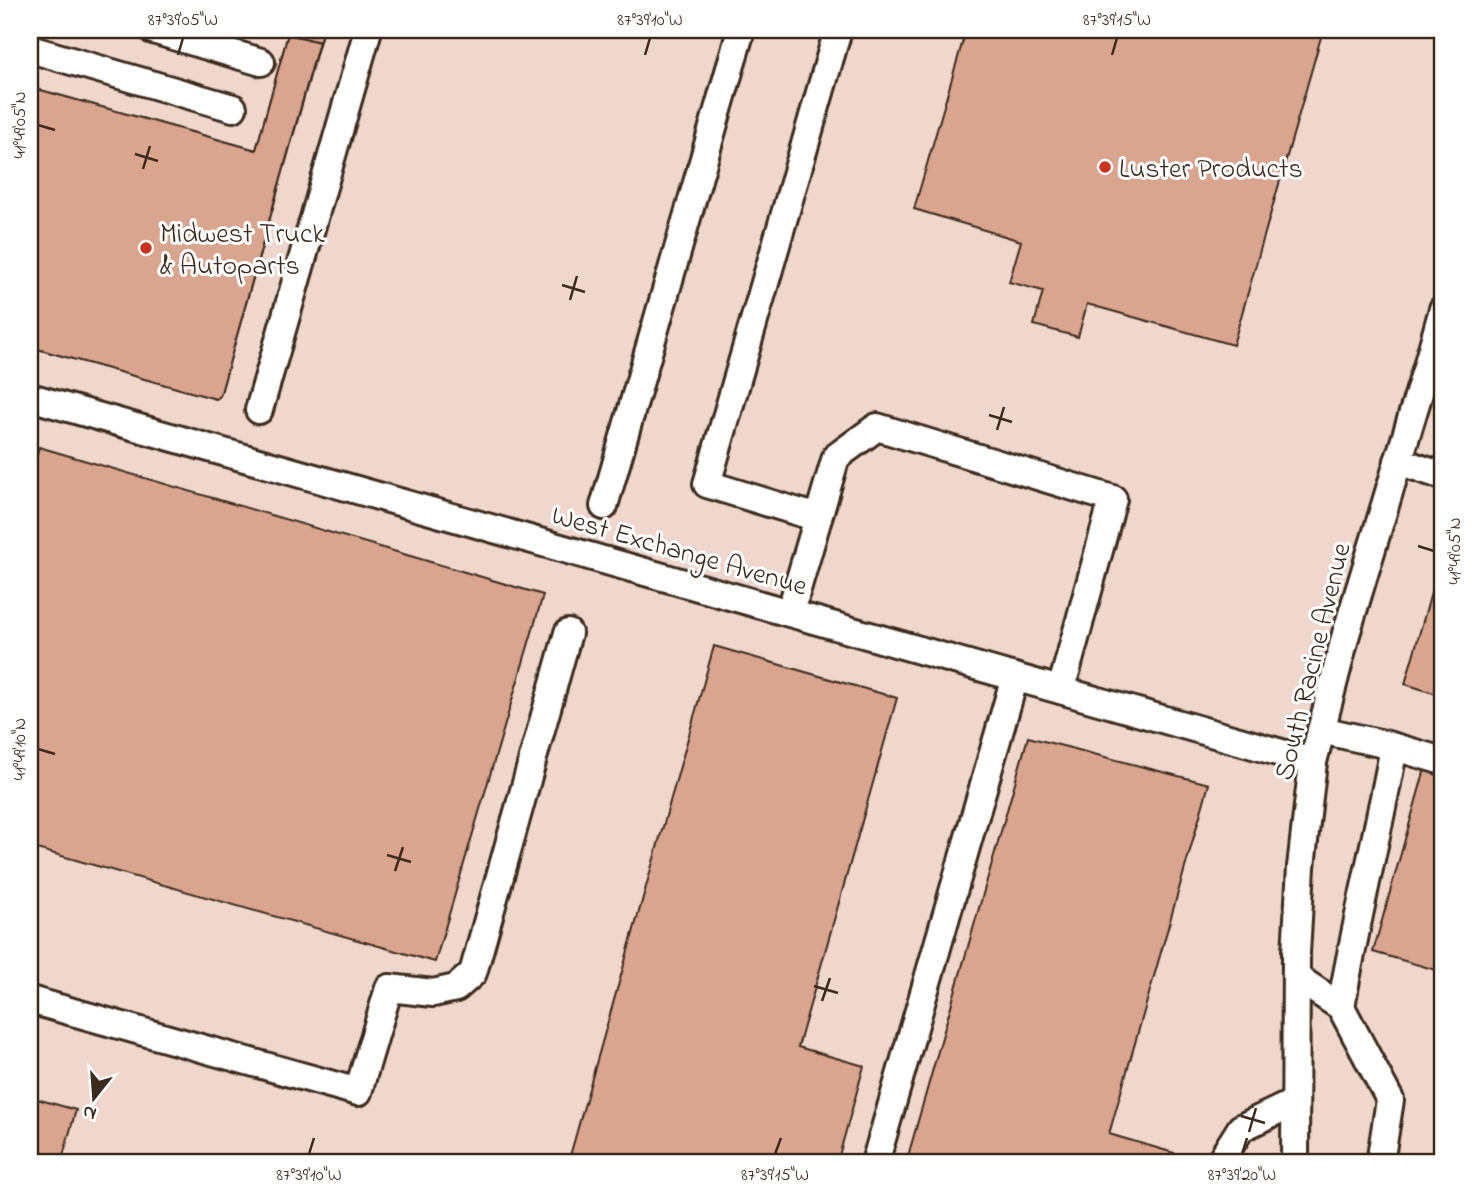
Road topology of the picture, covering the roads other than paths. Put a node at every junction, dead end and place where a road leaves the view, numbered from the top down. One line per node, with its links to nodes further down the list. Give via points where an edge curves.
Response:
1 (153, 30): 6 (street)
2 (368, 30): 10 (street)
3 (741, 30): 13 (street)
4 (838, 30): 14 (street, via 707,484)
5 (30, 49): 7 (street)
6 (261, 62)
7 (233, 108)
8 (1443, 309): 11 (street, South Racine Avenue)
9 (30, 397): 15 (street, West Exchange Avenue)
10 (260, 410)
11 (1398, 461): 12 (street); 19 (street, South Racine Avenue)
12 (1443, 476)
13 (604, 506)
14 (818, 518): 15 (street); 18 (street, via 836,457 877,427 1113,499)
15 (790, 613): 17 (street, West Exchange Avenue)
16 (568, 633): 24 (street, via 473,972 456,988 433,993 389,988 358,1092)
17 (1015, 677): 18 (street, West Exchange Avenue); 27 (street)
18 (1061, 690): 22 (street, West Exchange Avenue)
19 (1321, 730): 20 (street); 22 (street, South Racine Avenue)
20 (1394, 747): 21 (street); 25 (street)
21 (1443, 761)
22 (1313, 762): 23 (street, South Racine Avenue, via 1301,867)
23 (1296, 977): 25 (street); 26 (street, South Racine Avenue)
24 (30, 1000)
25 (1341, 1007): 30 (street, via 1390,1100)
26 (1295, 1102): 28 (street, via 1241,1129); 29 (street, South Racine Avenue)
27 (874, 1163)
28 (1219, 1163)
29 (1295, 1163)
30 (1381, 1163)

